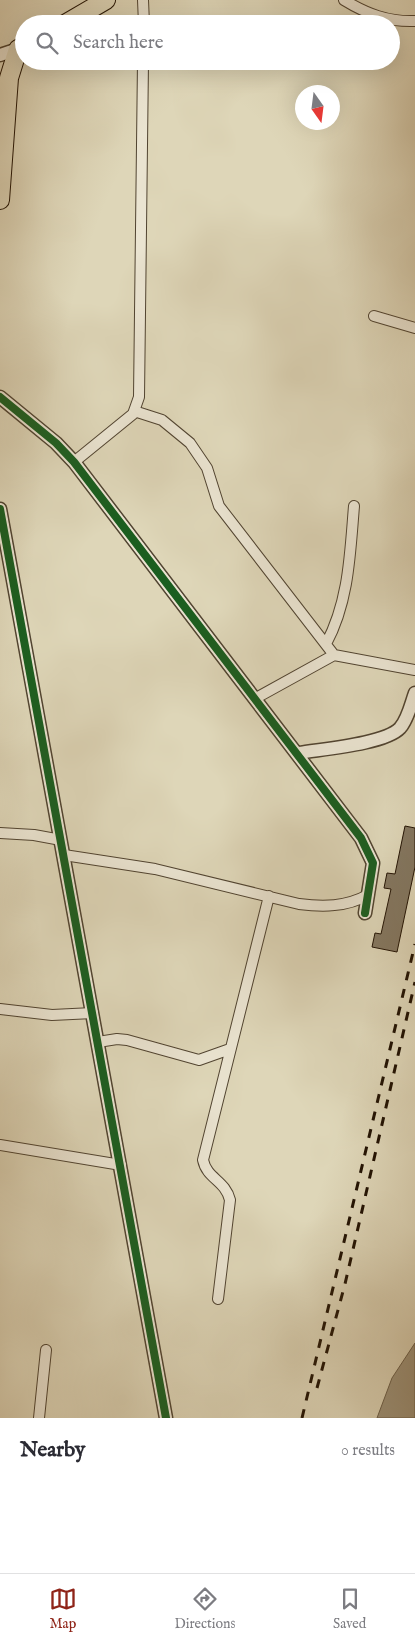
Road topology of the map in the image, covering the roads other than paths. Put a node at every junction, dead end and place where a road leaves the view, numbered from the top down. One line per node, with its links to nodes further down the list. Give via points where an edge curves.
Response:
1 (106, 0): 4 (highway)
2 (143, 0): 5 (street)
3 (344, 0): 6 (street)
4 (80, 15)
5 (144, 15)
6 (372, 15)
7 (400, 20): 8 (street)
8 (415, 21)
9 (15, 50): 10 (street)
10 (0, 55)
11 (15, 63): 13 (highway, via 9,78)
12 (142, 70): 17 (street, via 138,397)
13 (0, 200)
14 (374, 316): 15 (street)
15 (415, 328)
16 (0, 397): 18 (street)
17 (134, 411): 18 (street, via 125,422); 21 (street, via 162,420 190,443 207,468 219,506)
18 (74, 462): 25 (street)
19 (354, 506): 21 (street, via 348,579 340,613)
20 (0, 509): 28 (street)
21 (326, 644): 22 (street)
22 (334, 655): 23 (street); 25 (street)
23 (415, 670)
24 (415, 692): 26 (street, via 403,723 390,735)
25 (256, 698): 26 (street)
26 (299, 754): 30 (street, via 368,849 373,863)
27 (0, 833): 28 (street)
28 (61, 840): 29 (street)
29 (64, 854): 31 (street, via 155,869); 34 (street)
30 (368, 895): 31 (street, via 342,904 316,906); 32 (street)
31 (269, 896): 36 (street)
32 (365, 913)
33 (0, 1009): 34 (street, via 52,1014)
34 (93, 1012): 35 (street)
35 (98, 1042): 36 (street, via 117,1038 199,1060); 38 (street)
36 (230, 1049): 39 (street, via 202,1160 210,1175 225,1186 230,1200)
37 (0, 1145): 38 (street)
38 (121, 1165): 42 (street)
39 (218, 1299)
40 (46, 1350): 41 (street)
41 (38, 1418)
42 (166, 1418)

